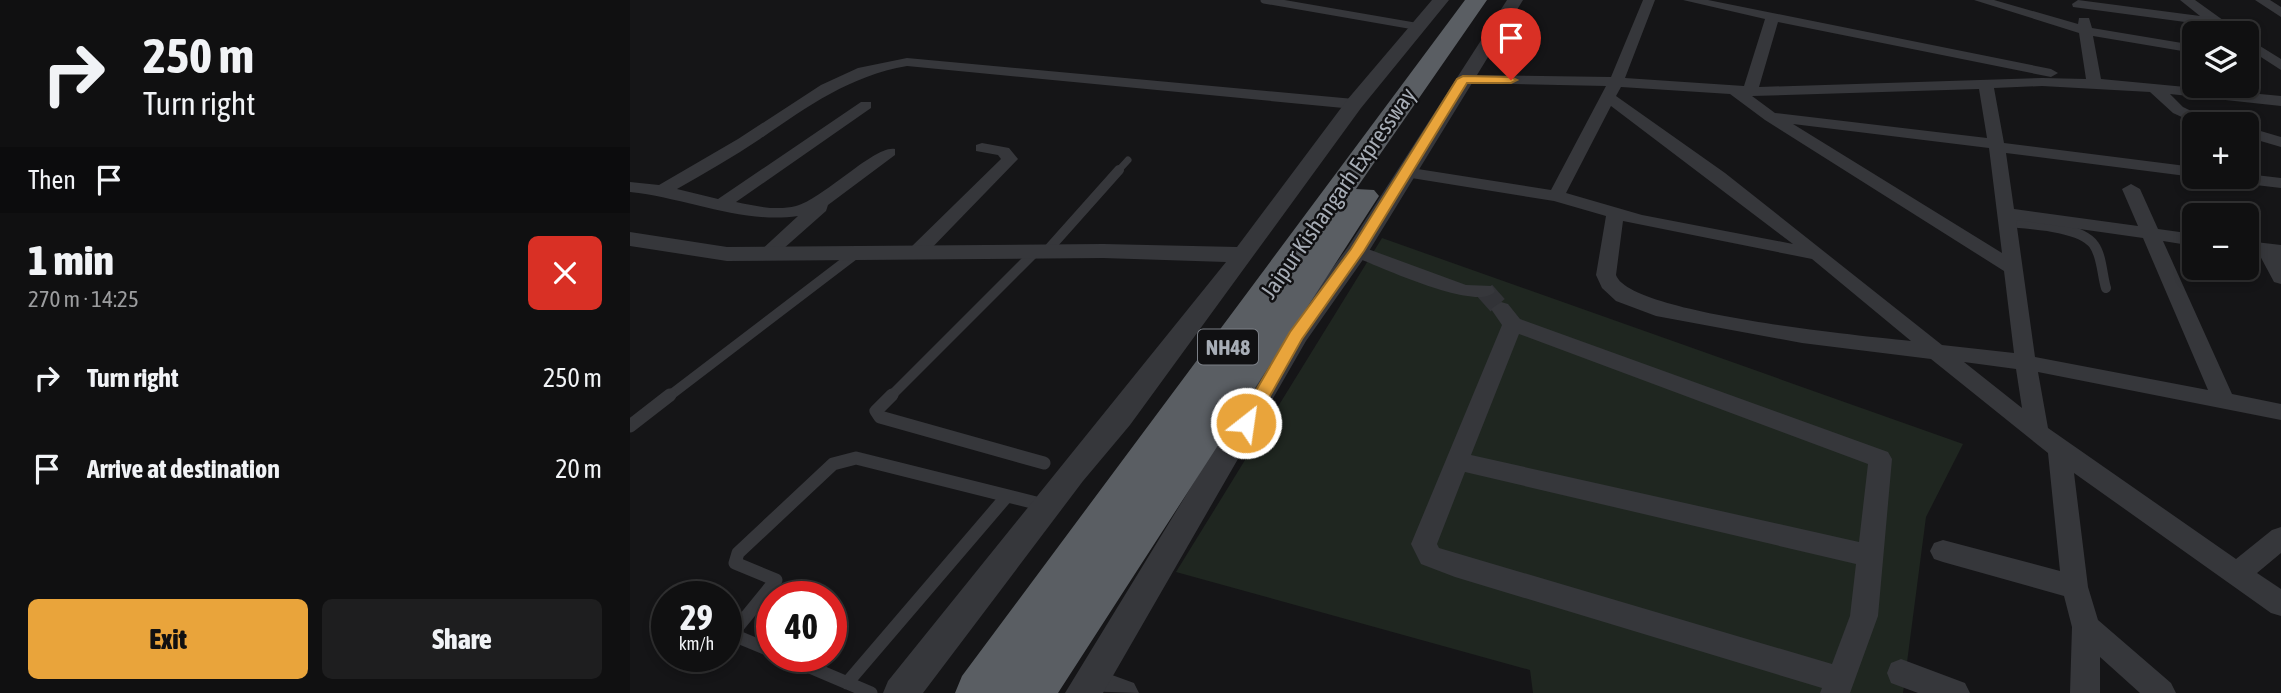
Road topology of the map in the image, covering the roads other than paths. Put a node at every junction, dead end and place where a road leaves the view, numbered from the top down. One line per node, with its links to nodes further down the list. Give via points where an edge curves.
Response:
1 (1264, 0): 18 (lane)
2 (1441, 0): 18 (street)
3 (1476, 0): 100 (highway, Jaipur Kishangarh Expressway / NH48)
4 (1499, 0): 101 (highway, Jaipur Kishangarh Expressway / NH48)
5 (1515, 0): 24 (street)
6 (1648, 0): 29 (street)
7 (1689, 0): 15 (street)
8 (1980, 0): 14 (street)
9 (2039, 0): 14 (street)
10 (2186, 0): 17 (street)
11 (2257, 1): 13 (street)
12 (2078, 2): 16 (street); 19 (street)
13 (2281, 13)
14 (2043, 18): 19 (street)
15 (1772, 19): 22 (street); 31 (street)
16 (2210, 21)
17 (2216, 21)
18 (1420, 27): 35 (street)
19 (2087, 31): 20 (street); 25 (street)
20 (2182, 47)
21 (2259, 51): 23 (street)
22 (1979, 60): 25 (street); 26 (street)
23 (2276, 62)
24 (1463, 79): 29 (street); 47 (street)
25 (2094, 81): 27 (street)
26 (1980, 84): 27 (street); 32 (street); 42 (street)
27 (2114, 85): 28 (street)
28 (2153, 87): 30 (street); 38 (street)
29 (1612, 90): 31 (street); 53 (street); 68 (street)
30 (2182, 90)
31 (1743, 91): 32 (street); 39 (street)
32 (1784, 91): 39 (street)
33 (2251, 98): 34 (street); 37 (street)
34 (2281, 101)
35 (1354, 104): 52 (street, via 907,62 884,64 829,84); 67 (street)
36 (866, 105): 55 (street)
37 (2281, 109)
38 (2183, 112)
39 (1780, 117): 42 (street); 69 (street)
40 (2259, 136): 41 (street)
41 (2281, 142)
42 (1998, 145): 46 (street); 57 (street)
43 (982, 148): 65 (street, via 1003,150 1010,159)
44 (888, 152): 54 (street)
45 (1128, 160): 66 (lane)
46 (2182, 170)
47 (1405, 172): 53 (street); 61 (street)
48 (2259, 180): 49 (street)
49 (2281, 183)
50 (630, 187): 52 (street)
51 (2131, 188): 58 (street)
52 (662, 190): 55 (street)
53 (1556, 196): 56 (street)
54 (832, 197): 55 (street, via 790,212); 64 (street)
55 (719, 206)
56 (1615, 212): 68 (street); 72 (street, via 1606,275 1623,296 1656,309 1709,319)
57 (2007, 217): 58 (street); 69 (street); 71 (lane, via 2089,238)
58 (2152, 233): 59 (street); 74 (street)
59 (2182, 238)
60 (630, 239): 64 (street, via 727,254)
61 (1361, 245): 61 (street, via 1474,279 1485,291 1464,291); 97 (street, via 1296,336)
62 (2265, 249): 70 (street)
63 (858, 252): 64 (street); 65 (street); 76 (lane)
64 (766, 253)
65 (916, 253): 66 (street)
66 (1040, 253): 67 (street); 80 (lane, via 876,411 880,417)
67 (1244, 255): 82 (street)
68 (1821, 255): 72 (street)
69 (2013, 268): 73 (street)
70 (2281, 278)
71 (2106, 288)
72 (1940, 354): 73 (street); 77 (street)
73 (2024, 362): 74 (street); 77 (street)
74 (2224, 401): 75 (street)
75 (2281, 412)
76 (630, 426)
77 (2037, 433): 78 (street)
78 (2059, 449): 86 (street, via 2112,491); 88 (street)
79 (1457, 461): 85 (street); 85 (street, via 1507,316 1880,459); 96 (street, via 1424,544 1430,555)
80 (1044, 463)
81 (1007, 496): 82 (lane); 87 (lane, via 856,458 833,464 738,553 735,563); 95 (lane)
82 (1047, 506): 99 (street)
83 (2281, 538): 86 (street)
84 (1943, 551): 88 (street)
85 (1870, 556): 96 (street, via 1864,616)
86 (2238, 573): 90 (street)
87 (775, 581)
88 (2076, 587): 91 (street)
89 (756, 602): 92 (lane, via 736,629 738,637)
90 (2281, 604)
91 (2086, 627): 104 (street); 105 (street)
92 (756, 644)
93 (821, 672): 95 (lane)
94 (1901, 673): 103 (street)
95 (847, 683): 98 (lane)
96 (1838, 686)
97 (1086, 687): 102 (street)
98 (871, 693)
99 (901, 693)
100 (979, 693)
101 (1030, 693)
102 (1124, 693)
103 (1955, 693)
104 (2085, 693)
105 (2161, 693)

